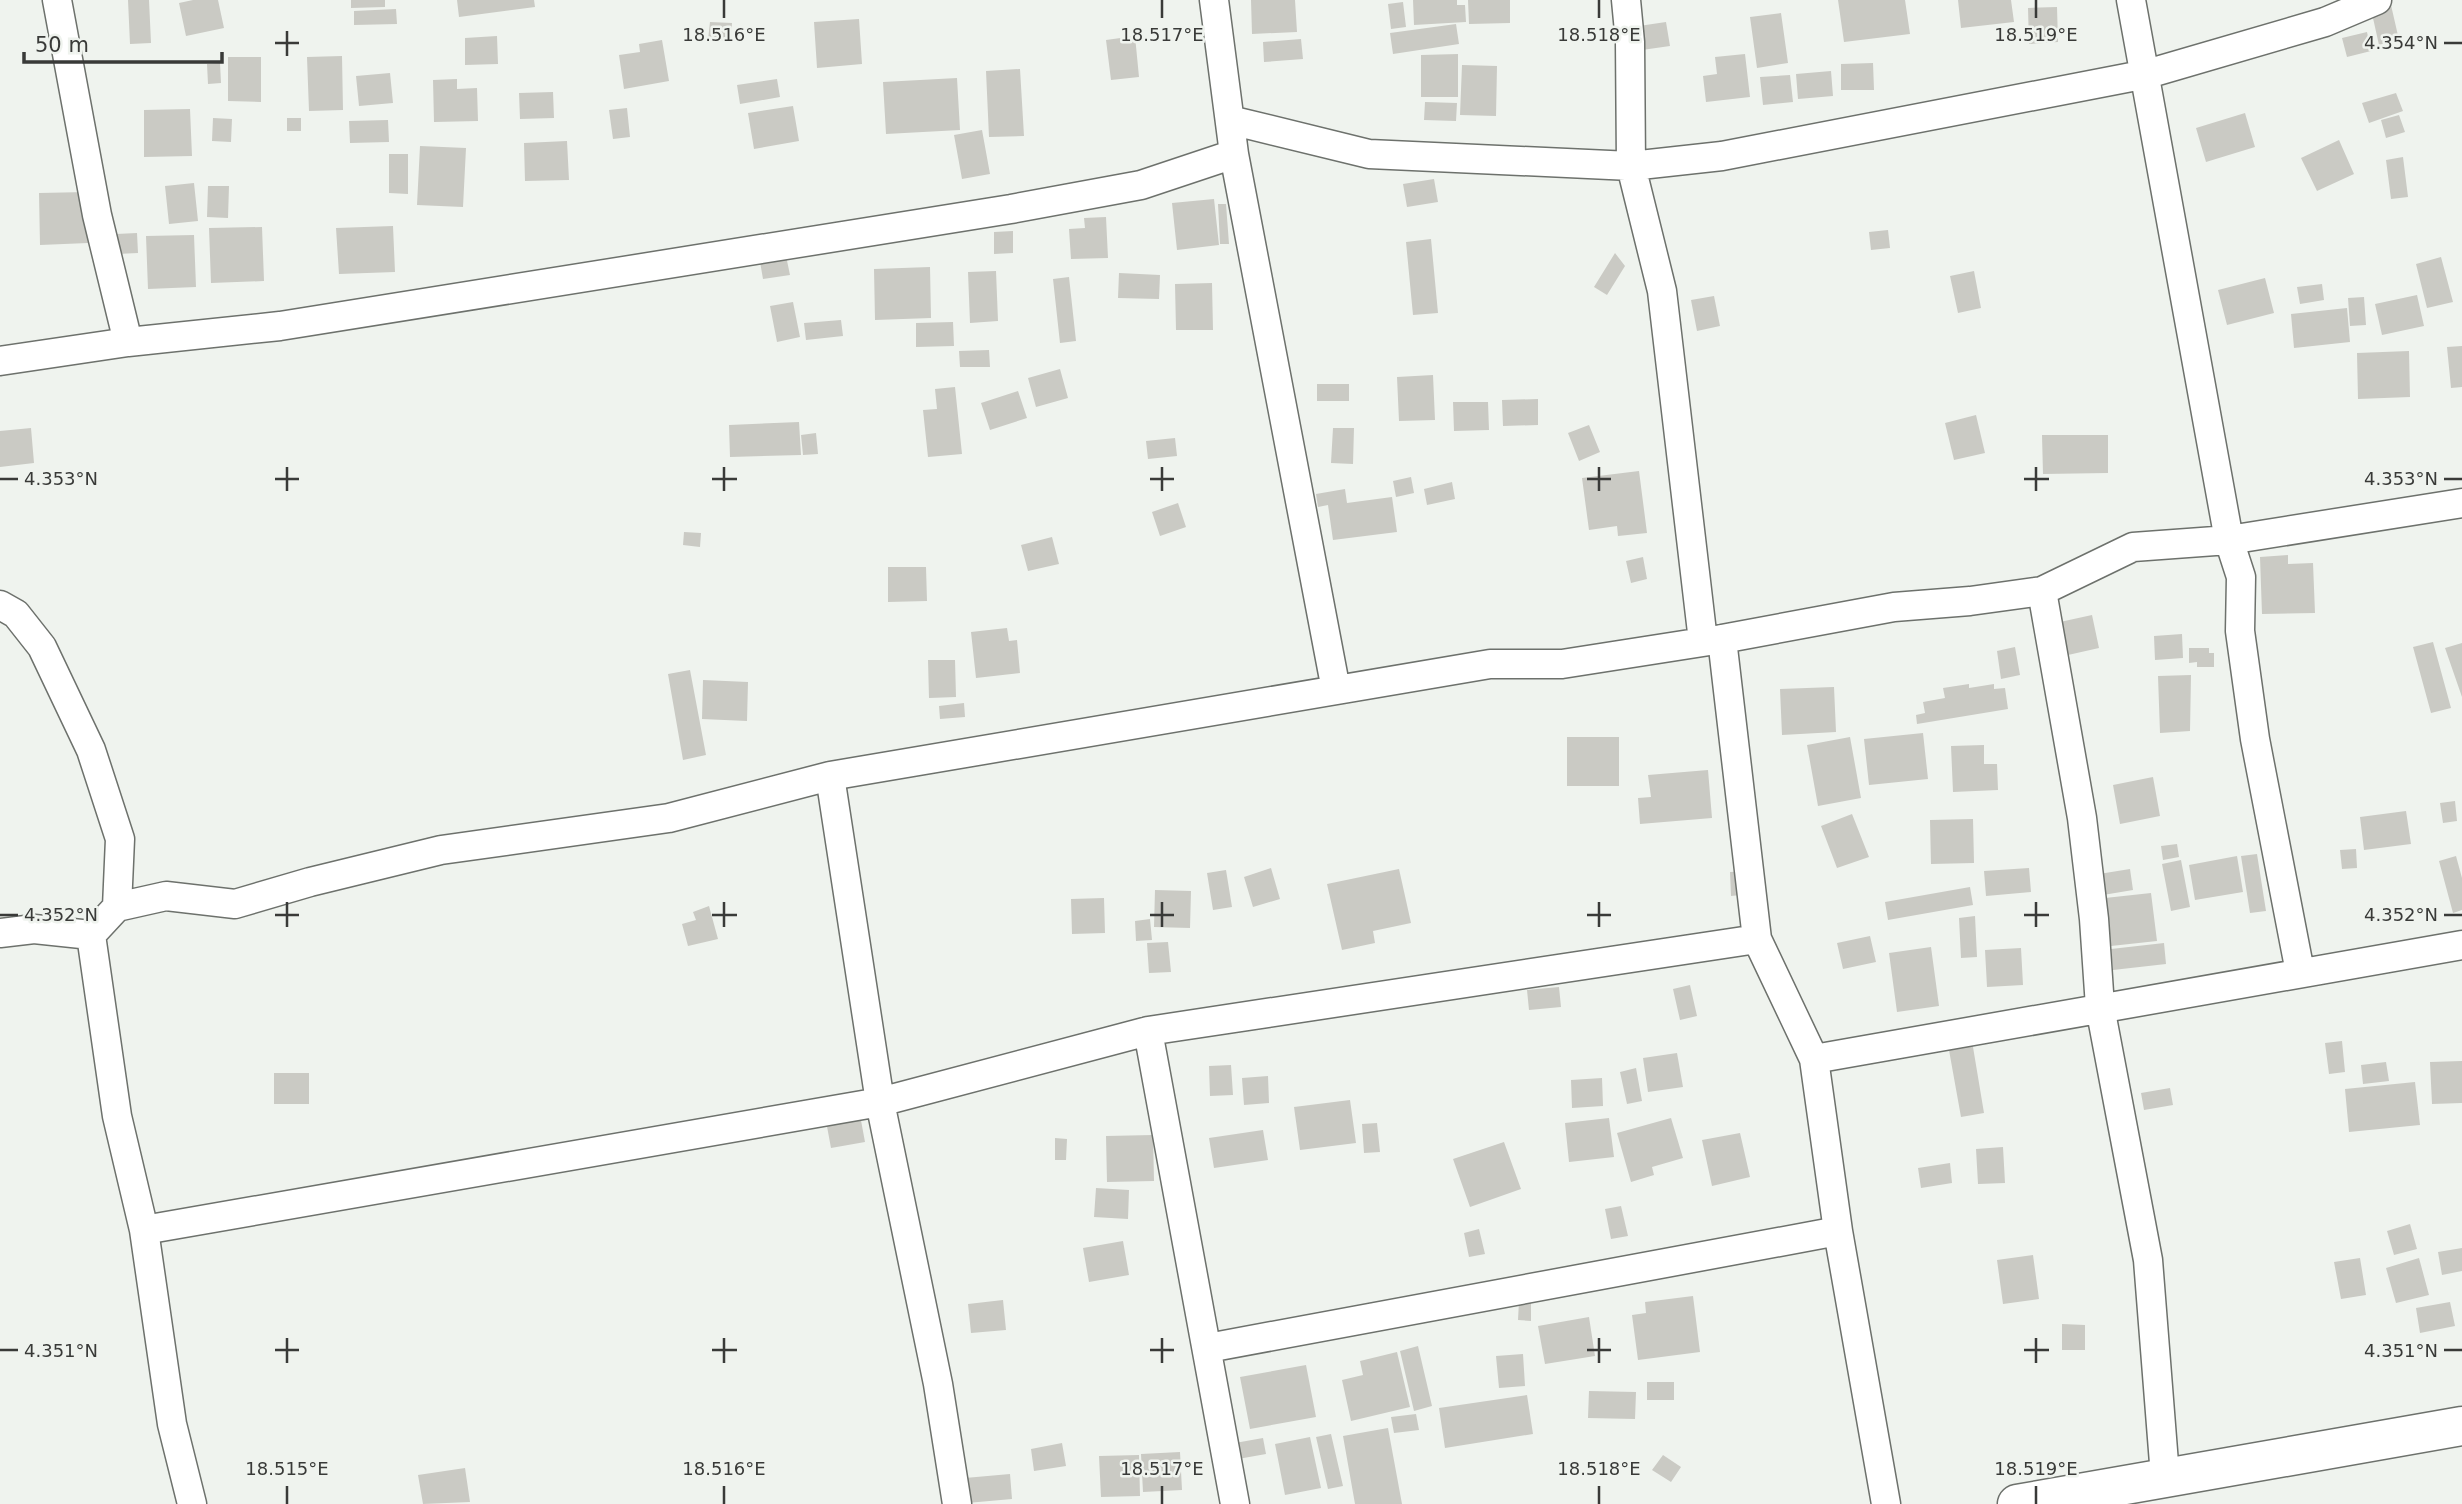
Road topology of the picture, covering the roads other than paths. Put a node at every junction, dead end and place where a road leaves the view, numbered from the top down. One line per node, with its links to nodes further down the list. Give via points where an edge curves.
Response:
1 (57, 0): 10 (street, via 97,215)
2 (1214, 0): 7 (street)
3 (1626, 0): 9 (street)
4 (2131, 0): 6 (street)
5 (2377, 0): 6 (street, via 2325,22)
6 (2147, 74): 9 (street, via 1722,156); 13 (street)
7 (1230, 120): 8 (street); 9 (street, via 1369,154)
8 (1234, 154): 10 (street, via 1141,185 1011,209 280,326); 17 (street)
9 (1631, 166): 16 (street, via 1662,291)
10 (128, 342): 11 (street)
11 (0, 361)
12 (2462, 503): 13 (street)
13 (2229, 540): 14 (street, via 2133,547); 24 (street, via 2241,577 2240,631 2255,739)
14 (2042, 590): 16 (street, via 1894,607); 25 (street, via 2081,818)
15 (0, 605): 19 (street, via 16,614 42,647 91,750 120,839)
16 (1713, 640): 17 (street, via 1562,664 1490,664); 22 (street)
17 (1336, 690): 18 (street)
18 (830, 776): 19 (street, via 669,818 442,850 234,904 166,896); 28 (street)
19 (117, 907): 21 (street)
20 (0, 933): 21 (street, via 34,929)
21 (91, 935): 29 (street, via 117,1115)
22 (1757, 939): 26 (street); 27 (street)
23 (2462, 945): 24 (street)
24 (2300, 972): 25 (street)
25 (2100, 1007): 27 (street); 33 (street, via 2148,1260)
26 (1148, 1031): 28 (street); 31 (street)
27 (1814, 1059): 30 (street)
28 (880, 1102): 29 (street); 35 (street, via 938,1384)
29 (144, 1230): 34 (street, via 172,1424)
30 (1838, 1231): 31 (street); 37 (street)
31 (1208, 1348): 36 (street)
32 (2462, 1426): 33 (street)
33 (2165, 1476): 38 (street)
34 (192, 1504)
35 (957, 1504)
36 (1235, 1504)
37 (1886, 1504)
38 (2017, 1504)

